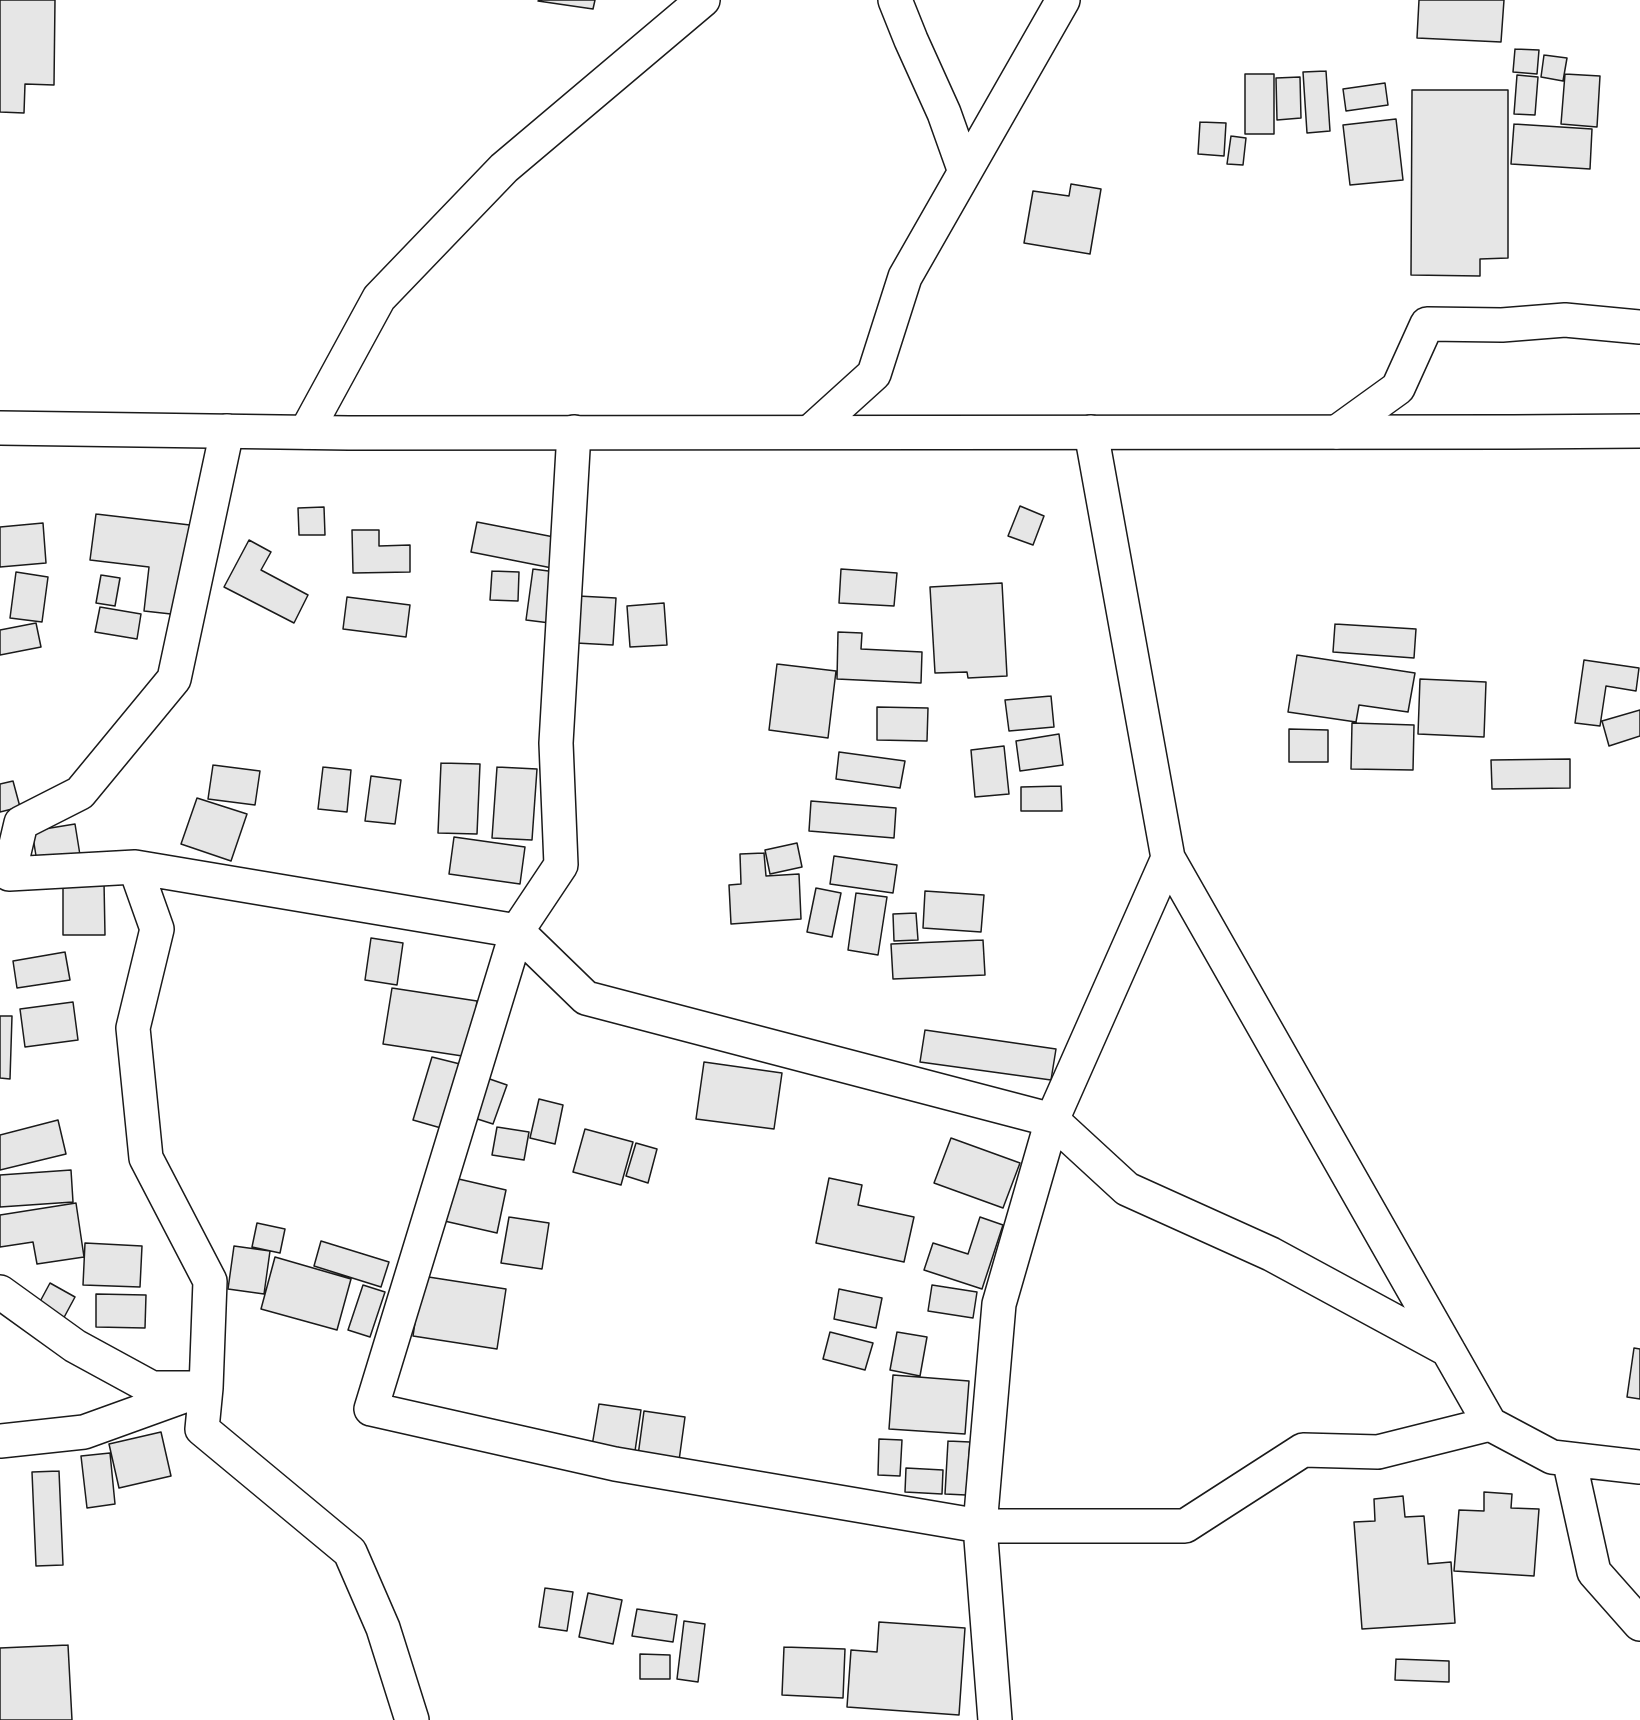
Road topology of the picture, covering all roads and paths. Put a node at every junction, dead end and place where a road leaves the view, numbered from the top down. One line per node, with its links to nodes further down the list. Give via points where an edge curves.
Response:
1 (703, 0): 9 (street, via 504,168 379,298)
2 (896, 0): 4 (street, via 944,113)
3 (1063, 0): 4 (street)
4 (964, 172): 11 (street, via 905,277 874,375)
5 (1640, 327): 13 (street, via 1565,320 1502,325 1427,324 1398,388)
6 (0, 428): 7 (street)
7 (227, 431): 9 (street); 16 (street, via 174,679 80,793 21,823)
8 (1640, 431): 13 (street)
9 (306, 432): 10 (street)
10 (574, 432): 11 (street); 17 (street, via 556,743 561,865)
11 (810, 432): 12 (street)
12 (1091, 432): 13 (street); 14 (street)
13 (1337, 432)
14 (1168, 858): 18 (street); 20 (street)
15 (135, 867): 16 (street); 17 (street); 21 (street, via 157,929 133,1028 146,1158 210,1281)
16 (5, 875)
17 (517, 931): 18 (street, via 586,998); 26 (street, via 371,1409 615,1464)
18 (1052, 1120): 20 (street, via 1127,1189 1270,1254); 26 (street, via 999,1304)
19 (0, 1292): 21 (street, via 75,1346 152,1388)
20 (1448, 1350): 22 (street)
21 (206, 1388): 23 (street, via 84,1432); 28 (street, via 202,1429 350,1552 383,1628)
22 (1490, 1424): 24 (street, via 1552,1457); 26 (street, via 1378,1452 1303,1450 1185,1526)
23 (0, 1441)
24 (1569, 1459): 25 (street); 27 (street, via 1594,1572)
25 (1640, 1467)
26 (980, 1526): 29 (street)
27 (1640, 1624)
28 (412, 1720)
29 (995, 1720)

